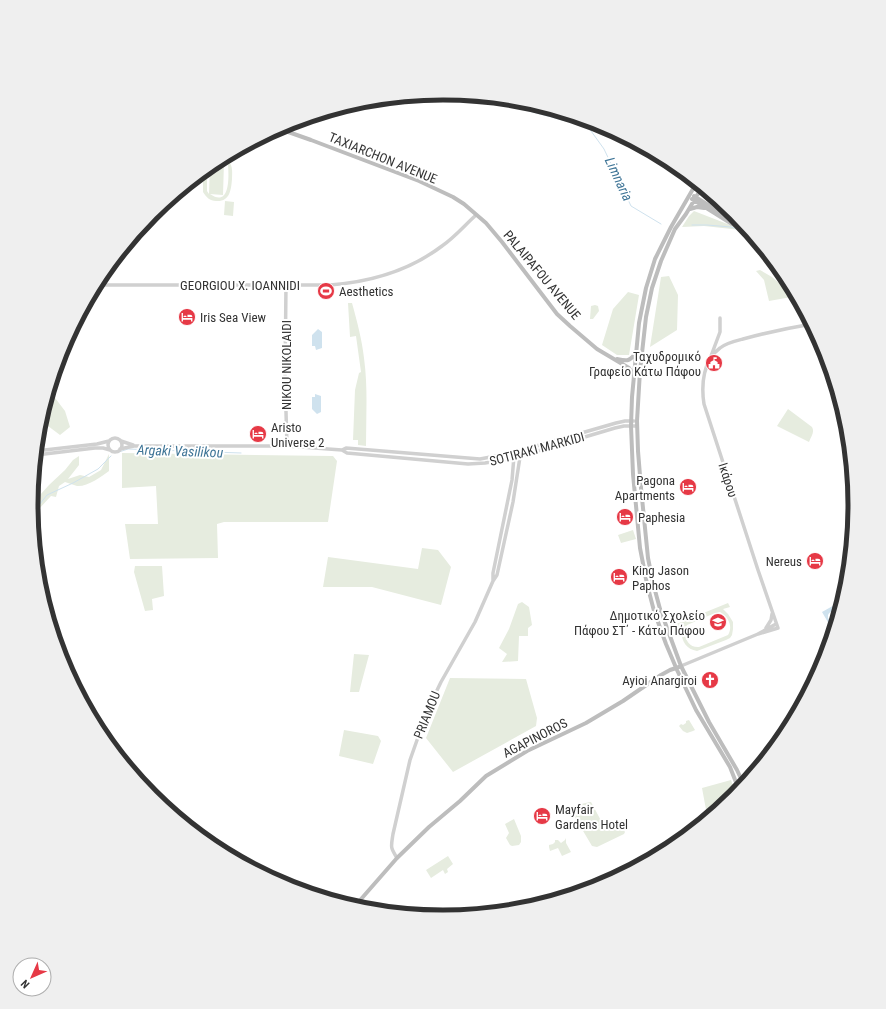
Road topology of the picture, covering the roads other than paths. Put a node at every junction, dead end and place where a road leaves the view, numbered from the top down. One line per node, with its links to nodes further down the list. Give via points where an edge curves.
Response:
1 (285, 131): 7 (main road, TAXIARCHON AVENUE, via 419,181 458,200)
2 (694, 187): 4 (main road)
3 (699, 191): 5 (main road)
4 (690, 195): 5 (main road); 15 (main road, via 655,259 646,288)
5 (695, 198): 6 (main road); 8 (main road); 9 (main road)
6 (708, 209): 8 (main road, via 695,207); 10 (main road)
7 (476, 214): 12 (street, GEORGIOU X. IOANNIDI, via 456,235 433,252 388,274 340,284); 16 (main road, PALAIPAFOU AVENUE, via 502,242 557,314 597,349)
8 (686, 214): 20 (main road, via 675,229 652,288 640,371)
9 (729, 218)
10 (736, 226)
11 (103, 284): 12 (street, GEORGIOU X. IOANNIDI)
12 (286, 285): 26 (street, NIKOU NIKOLAIDI)
13 (720, 318): 17 (street, via 720,332)
14 (806, 325): 17 (street, Ικάρου, via 767,332 734,342 716,351)
15 (636, 353): 16 (main road, via 627,361); 18 (main road)
16 (614, 359): 18 (main road, PALAIPAFOU AVENUE, via 629,368)
17 (709, 361): 39 (street, Ικάρου, via 702,387 704,404)
18 (634, 376): 19 (main road)
19 (631, 420): 20 (street, SOTIRAKI MARKIDI); 21 (main road); 31 (street, SOTIRAKI MARKIDI)
20 (637, 421): 22 (main road)
21 (631, 426): 22 (street, SOTIRAKI MARKIDI); 34 (street, SOTIRAKI MARKIDI, via 615,428); 44 (main road, via 638,540 642,562 654,611 666,644)
22 (637, 426): 44 (main road, via 648,558 660,610)
23 (121, 441): 24 (street, via 115,438); 25 (street, SOTIRAKI MARKIDI); 27 (street)
24 (109, 442): 28 (street); 29 (street)
25 (134, 446): 26 (street, SOTIRAKI MARKIDI); 27 (street, SOTIRAKI MARKIDI)
26 (287, 446): 30 (street, SOTIRAKI MARKIDI)
27 (120, 449): 29 (street, via 116,452)
28 (41, 450)
29 (110, 450): 33 (street, via 95,448)
30 (342, 450): 32 (street, SOTIRAKI MARKIDI, via 346,448 480,459); 36 (street, SOTIRAKI MARKIDI, via 348,453 468,464)
31 (519, 451): 32 (street, SOTIRAKI MARKIDI); 34 (street, PRIAMOU)
32 (513, 453): 35 (street, PRIAMOU)
33 (41, 454)
34 (520, 457): 35 (street, SOTIRAKI MARKIDI); 38 (street, PRIAMOU, via 500,568)
35 (514, 458): 36 (street, SOTIRAKI MARKIDI); 37 (street, PRIAMOU)
36 (504, 460): 37 (street, via 510,463)
37 (513, 472): 38 (street, PRIAMOU)
38 (493, 581): 47 (street, PRIAMOU, via 475,622 428,709 410,760 391,846)
39 (772, 612): 40 (street, Ικάρου); 42 (street)
40 (776, 624): 41 (street, Ικάρου); 42 (street, AGAPINOROS)
41 (778, 628): 43 (street, AGAPINOROS)
42 (766, 629): 43 (street, AGAPINOROS)
43 (758, 634): 44 (street, AGAPINOROS)
44 (679, 667): 45 (main road); 46 (main road, via 696,710 730,767); 47 (main road, AGAPINOROS, via 586,723 527,751 486,776)
45 (741, 778)
46 (736, 783)
47 (397, 858): 48 (main road, AGAPINOROS)
48 (359, 901)

